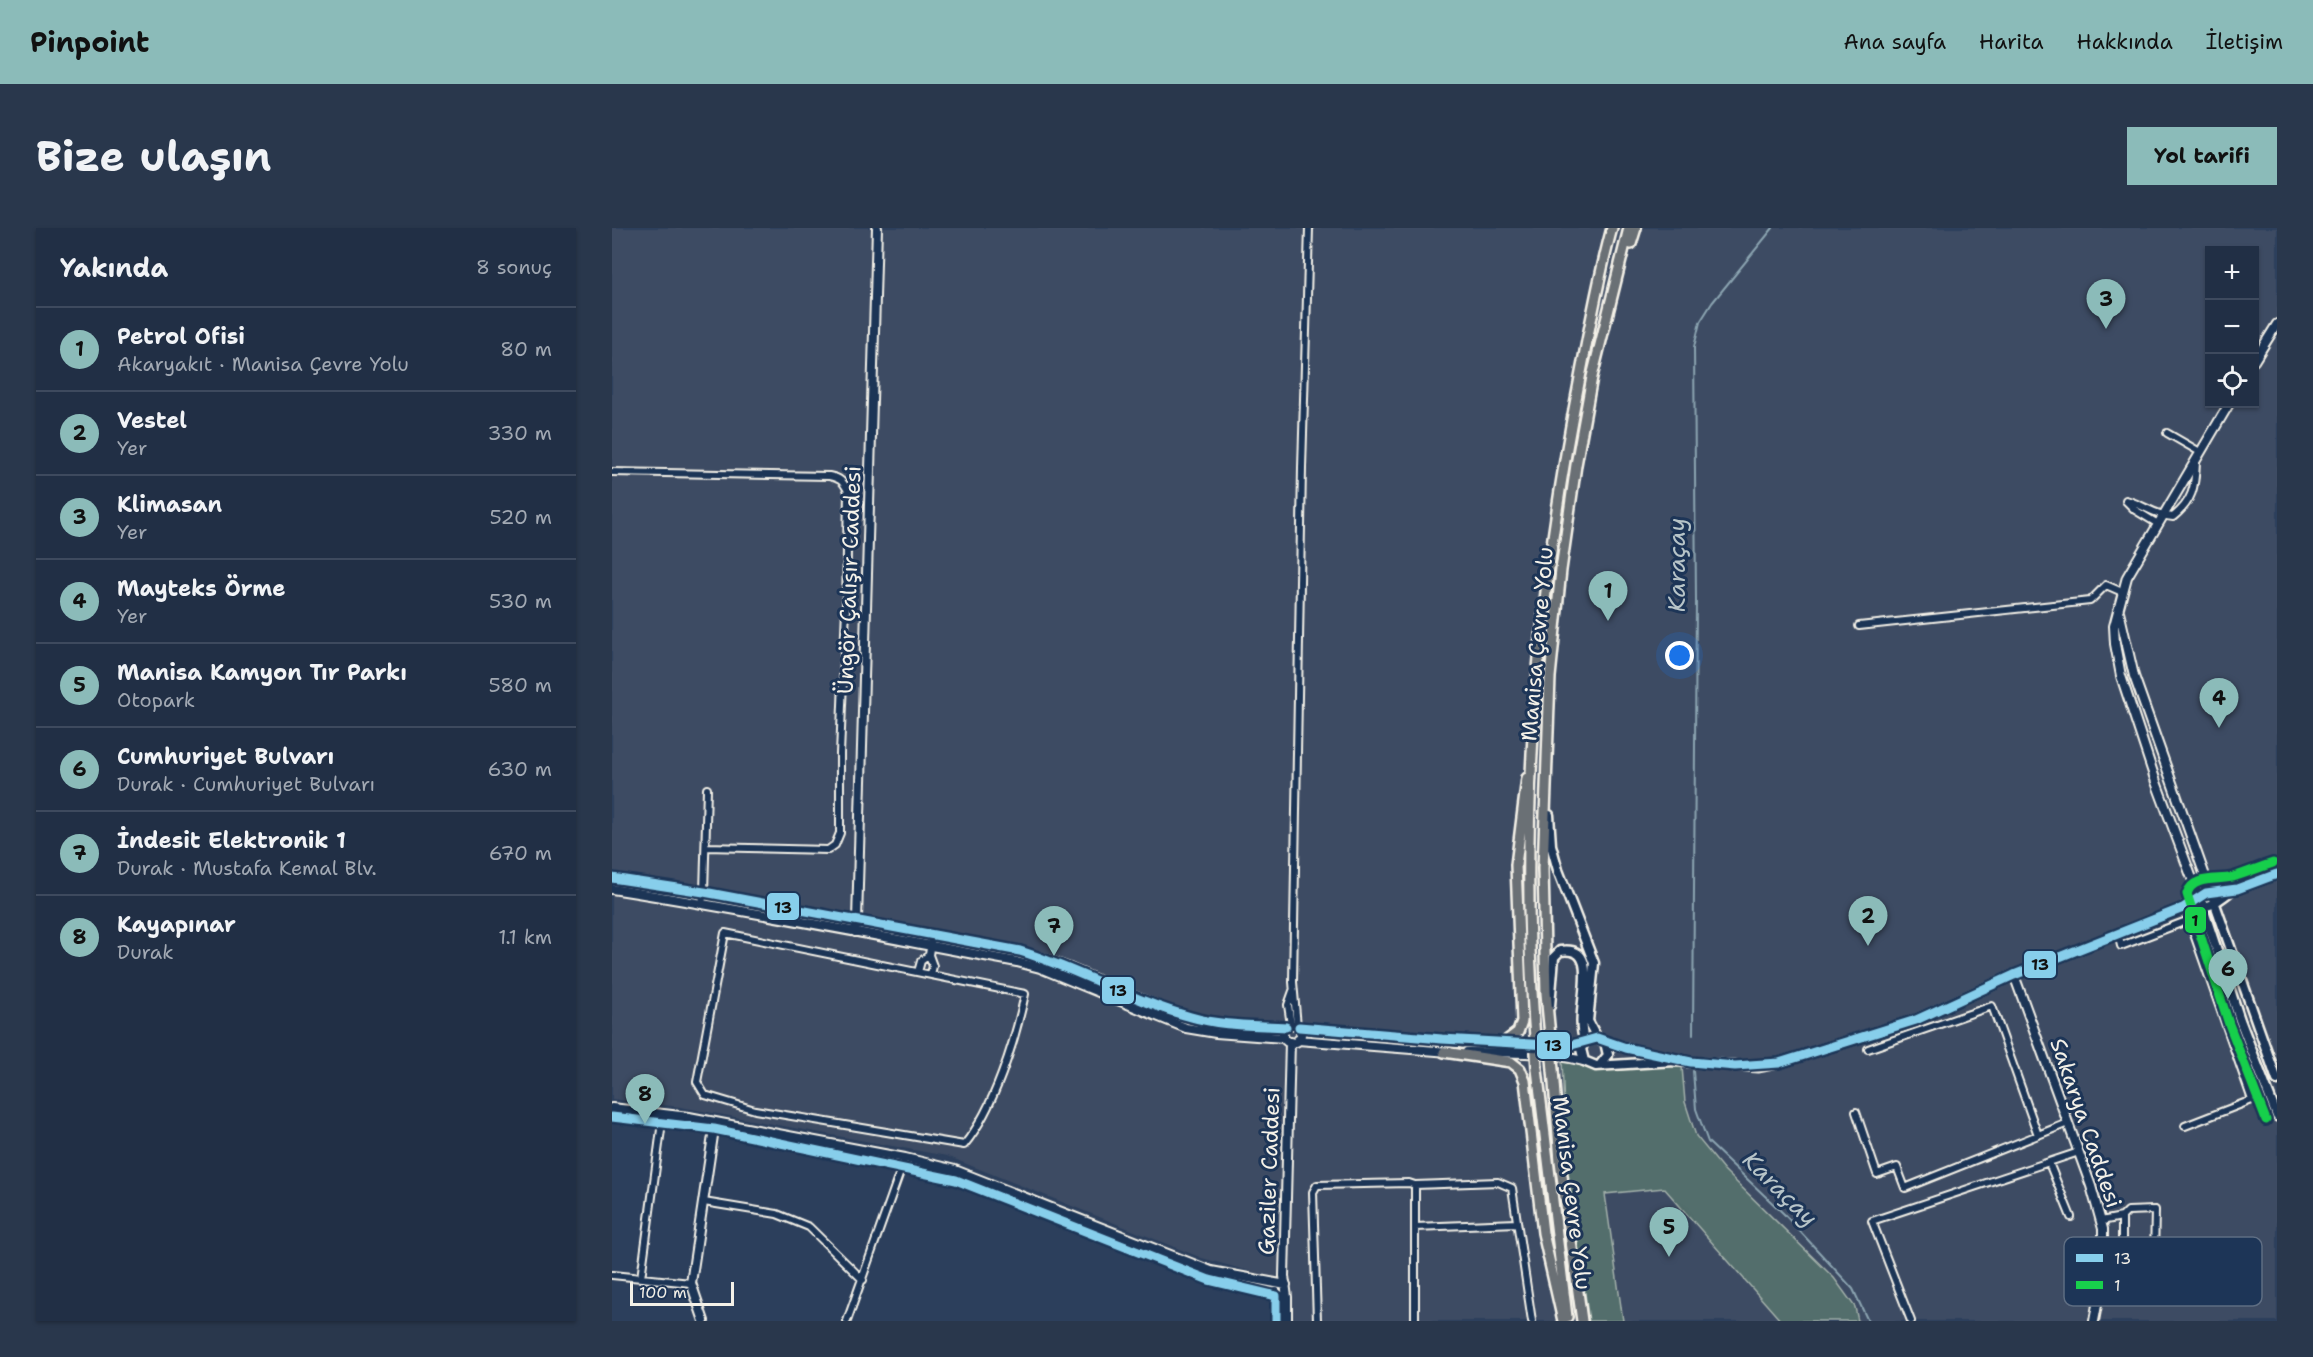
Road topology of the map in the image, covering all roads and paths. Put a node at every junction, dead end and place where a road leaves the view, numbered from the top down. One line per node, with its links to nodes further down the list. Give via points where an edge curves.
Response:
1 (877, 228): 36 (street, Üngör Çalışır Caddesi)
2 (1309, 228): 45 (street)
3 (1606, 228): 7 (highway)
4 (1612, 228): 7 (highway, Manisa Çevre Yolu)
5 (1629, 228): 8 (highway, Manisa Çevre Yolu)
6 (1636, 228): 8 (highway)
7 (1602, 267): 19 (highway, Manisa Çevre Yolu, via 1562,474 1545,601)
8 (1619, 271): 20 (highway, Manisa Çevre Yolu, via 1576,465 1550,677)
9 (2277, 324): 10 (street)
10 (2258, 354)
11 (2227, 408): 13 (street)
12 (2167, 433): 13 (street)
13 (2198, 456): 15 (street); 15 (street, via 2186,506 2173,517)
14 (612, 472): 24 (street, via 829,476 839,478 848,491 840,833 828,850)
15 (2160, 520): 15 (street, via 2140,504 2126,500 2135,510); 16 (street)
16 (2122, 592): 17 (street); 18 (street, via 2106,585 2091,601)
17 (2119, 611): 21 (street, via 2134,676); 22 (street, via 2114,635 2121,676)
18 (1859, 626)
19 (1532, 752): 48 (highway, via 1516,865 1522,1021 1518,1032); 96 (highway, Manisa Çevre Yolu, bridge, via 1529,894 1537,1069)
20 (1548, 758): 44 (highway, Manisa Çevre Yolu, via 1543,869); 46 (main road, via 1551,845 1594,963 1588,1022)
21 (2170, 777): 22 (street); 29 (street)
22 (2156, 782): 31 (street)
23 (706, 789): 24 (street)
24 (706, 847): 30 (street)
25 (2277, 874): 28 (main road)
26 (612, 878): 30 (street)
27 (612, 889): 32 (street)
28 (2232, 890): 29 (main road); 33 (main road)
29 (2210, 891): 31 (main road); 33 (street)
30 (704, 892): 32 (street); 36 (street)
31 (2199, 895): 34 (main road); 35 (street)
32 (702, 903): 37 (street)
33 (2214, 904): 35 (main road); 55 (main road)
34 (2183, 908): 35 (main road); 38 (main road)
35 (2204, 908): 58 (main road, via 2240,1020)
36 (858, 920): 37 (street, Üngör Çalışır Caddesi); 39 (street)
37 (855, 932): 40 (street)
38 (2118, 933): 43 (main road); 62 (street, via 2121,946 2190,920 2253,1100)
39 (932, 935): 40 (street); 45 (street, via 1038,956 1190,1017 1221,1023)
40 (929, 951): 41 (street); 42 (street); 47 (street, via 1040,968 1186,1028)
41 (918, 972): 42 (street); 42 (street, via 725,933 697,1082 705,1095 755,1110 964,1145 992,1101 1025,994)
42 (931, 974)
43 (2014, 975): 53 (main road, via 1916,1020 1779,1063 1759,1066); 61 (street, Sakarya Caddesi)
44 (1549, 1022): 49 (main road, via 1554,957 1560,951 1574,952 1586,963 1580,1013); 97 (highway, Manisa Çevre Yolu, bridge, via 1560,1161)
45 (1293, 1026): 47 (street, via 1301,1033); 47 (street, via 1283,1033); 48 (street, via 1442,1040)
46 (1601, 1040): 49 (main road); 53 (main road); 54 (main road, via 1608,1055)
47 (1292, 1041): 51 (street); 80 (street, Gaziler Caddesi)
48 (1506, 1041): 49 (street, via 1568,1046)
49 (1585, 1041): 52 (main road, via 1581,1049)
50 (1868, 1049): 64 (street, via 1992,1006)
51 (1444, 1052): 52 (street, via 1522,1053); 95 (highway, via 1511,1062 1520,1069 1525,1082 1543,1233)
52 (1584, 1061): 54 (main road)
53 (1675, 1061): 54 (main road)
54 (1600, 1065)
55 (2276, 1076)
56 (612, 1108): 66 (street, via 689,1117)
57 (1856, 1112): 64 (street, via 1877,1174 1897,1167 1905,1188)
58 (2277, 1116)
59 (612, 1117): 60 (street)
60 (662, 1122): 63 (street); 81 (street)
61 (2068, 1123): 64 (street); 65 (street, Sakarya Caddesi)
62 (2185, 1126)
63 (714, 1129): 68 (street); 70 (street)
64 (2038, 1135)
65 (2079, 1152): 67 (street); 73 (street, Sakarya Caddesi)
66 (905, 1158): 68 (street); 84 (street, via 955,1170 1211,1271)
67 (2049, 1163): 71 (street); 98 (street, via 1872,1221)
68 (902, 1167): 82 (street); 86 (street, via 956,1180 1209,1280)
69 (1415, 1185): 74 (street, via 1498,1182 1512,1188); 75 (street); 92 (street, via 1317,1185 1313,1192)
70 (704, 1202): 82 (street, via 777,1214 809,1227); 83 (street)
71 (2071, 1217)
72 (2122, 1217): 73 (street); 77 (street); 78 (street, via 2128,1211 2155,1210)
73 (2101, 1221): 76 (street, Sakarya Caddesi)
74 (1517, 1223): 75 (street); 94 (street)
75 (1415, 1227): 93 (street)
76 (2103, 1237)
77 (2122, 1237)
78 (2154, 1237)
79 (612, 1275): 81 (street)
80 (1284, 1276): 84 (street, Gaziler Caddesi); 85 (street, Gaziler Caddesi)
81 (640, 1278): 83 (street)
82 (863, 1280): 89 (street)
83 (691, 1283): 88 (street)
84 (1276, 1285): 85 (street); 86 (street, Gaziler Caddesi)
85 (1286, 1285): 87 (street, Gaziler Caddesi)
86 (1276, 1296): 87 (street); 90 (street, Gaziler Caddesi)
87 (1287, 1297): 91 (street, Gaziler Caddesi)
88 (704, 1321)
89 (847, 1321)
90 (1276, 1321)
91 (1287, 1321)
92 (1317, 1321)
93 (1415, 1321)
94 (1532, 1321)
95 (1563, 1321)
96 (1568, 1321)
97 (1582, 1321)
98 (1911, 1321)

